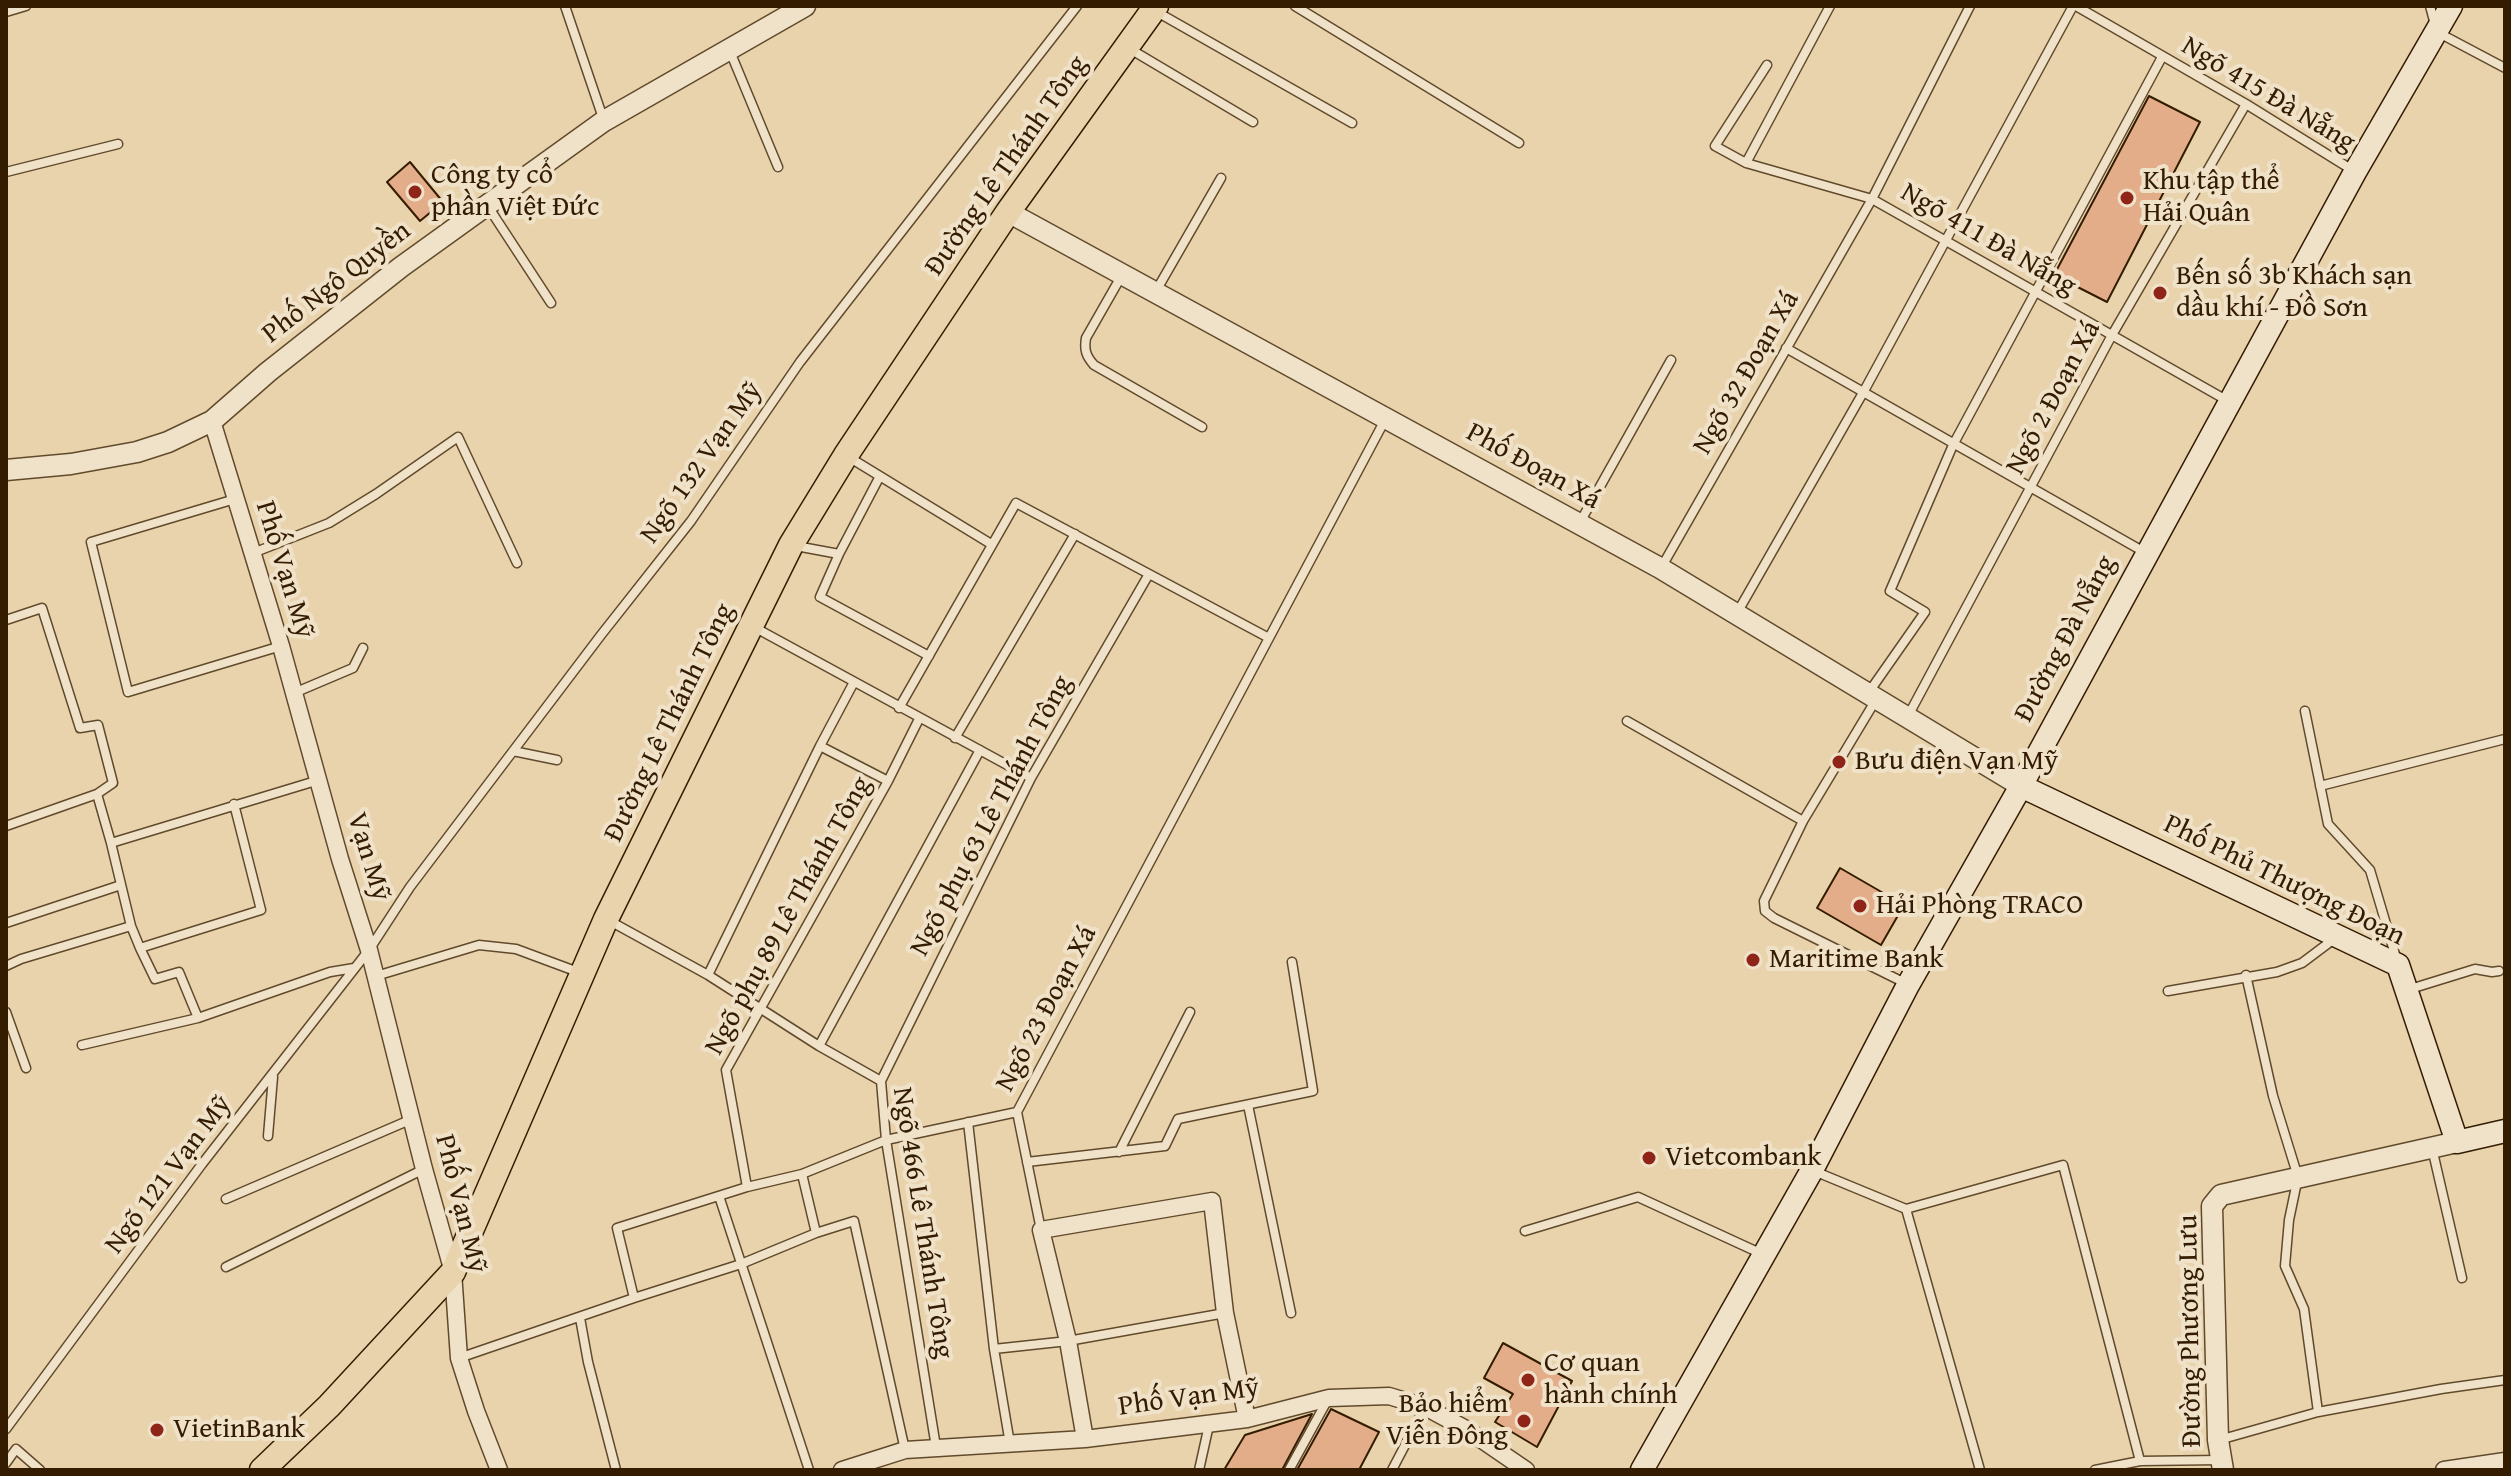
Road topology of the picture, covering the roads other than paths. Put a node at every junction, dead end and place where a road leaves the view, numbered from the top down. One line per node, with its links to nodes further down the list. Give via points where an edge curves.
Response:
1 (26, 6): 12 (lane)
2 (565, 6): 20 (lane)
3 (805, 6): 15 (street, Phố Ngô Quyền)
4 (1077, 6): 81 (lane, Ngõ 132 Vạn Mỹ, via 800,362 691,521)
5 (1295, 6): 23 (lane)
6 (1830, 6): 25 (lane)
7 (1970, 6): 30 (lane, Ngõ 411 Đà Nẵng)
8 (2075, 6): 16 (lane, Ngõ 415 Đà Nẵng); 33 (lane)
9 (2430, 6): 13 (lane)
10 (2451, 6): 13 (main road, Đường Đà Nẵng)
11 (1154, 8): 14 (main road, Đường Lê Thánh Tông); 22 (lane)
12 (6, 12)
13 (2437, 32): 18 (lane); 28 (main road, Đường Đà Nẵng)
14 (1127, 47): 21 (lane); 32 (main road, Đường Lê Thánh Tông)
15 (728, 48): 20 (street, Phố Ngô Quyền); 26 (lane)
16 (2162, 57): 19 (lane, Ngõ 415 Đà Nẵng); 36 (lane)
17 (1767, 65): 25 (lane, via 1715,146)
18 (2505, 68)
19 (2246, 104): 28 (lane, Ngõ 415 Đà Nẵng); 38 (lane, Ngõ 2 Đoạn Xá)
20 (604, 121): 31 (street, Phố Ngô Quyền)
21 (1253, 122)
22 (1352, 123)
23 (1519, 143)
24 (118, 144): 27 (lane)
25 (1746, 163): 30 (lane)
26 (778, 167)
27 (6, 172)
28 (2355, 172): 42 (main road, Đường Đà Nẵng)
29 (1221, 178): 35 (lane)
30 (1872, 199): 33 (lane, Ngõ 411 Đà Nẵng); 39 (lane, Ngõ 32 Đoạn Xá)
31 (486, 205): 37 (lane); 44 (street, Phố Ngô Quyền)
32 (1008, 212): 34 (street, Phố Đoạn Xá); 47 (main road, Đường Lê Thánh Tông)
33 (1945, 240): 36 (lane, Ngõ 411 Đà Nẵng); 41 (lane)
34 (1123, 274): 35 (street, Phố Đoạn Xá); 45 (lane, via 1086,338 1088,358)
35 (1155, 291): 43 (street, Phố Đoạn Xá)
36 (2034, 293): 38 (lane, Ngõ 411 Đà Nẵng); 46 (lane)
37 (551, 303)
38 (2112, 335): 42 (lane, Ngõ 411 Đà Nẵng); 50 (lane, Ngõ 2 Đoạn Xá)
39 (1786, 348): 41 (lane); 60 (lane, Ngõ 32 Đoạn Xá)
40 (1671, 360): 52 (lane)
41 (1864, 391): 46 (lane); 62 (lane)
42 (2229, 402): 58 (main road, Đường Đà Nẵng)
43 (1386, 417): 52 (street, Phố Đoạn Xá); 65 (lane, Ngõ 23 Đoạn Xá)
44 (212, 421): 48 (street, Phố Ngô Quyền, via 137,452); 51 (street, Phố Vạn Mỹ)
45 (1202, 427)
46 (1953, 445): 50 (lane); 71 (lane, via 1890,591 1925,612)
47 (846, 455): 49 (lane); 55 (main road, Đường Lê Thánh Tông)
48 (6, 470)
49 (880, 476): 54 (lane); 57 (lane)
50 (2032, 488): 58 (lane); 74 (lane, Ngõ 2 Đoạn Xá)
51 (235, 499): 56 (street, Phố Vạn Mỹ); 66 (lane, via 91,542 128,692)
52 (1579, 525): 60 (street, Phố Đoạn Xá)
53 (1075, 534): 54 (lane, via 1016,503); 61 (lane); 77 (lane)
54 (991, 544): 68 (lane)
55 (791, 545): 57 (lane); 64 (main road, Đường Lê Thánh Tông)
56 (252, 553): 59 (lane, via 329,523 458,437); 66 (street, Phố Vạn Mỹ)
57 (839, 554): 68 (lane, via 820,597)
58 (2146, 554): 86 (main road, Đường Đà Nẵng)
59 (517, 563)
60 (1660, 568): 62 (street, Phố Đoạn Xá)
61 (1149, 574): 65 (lane); 83 (lane, Ngõ phụ 63 Lê Thánh Tông)
62 (1737, 614): 71 (street, Phố Đoạn Xá)
63 (6, 620): 88 (lane, via 42,608 80,728 98,725 113,783)
64 (751, 626): 69 (lane); 94 (main road, Đường Lê Thánh Tông)
65 (1269, 638): 122 (lane, Ngõ 23 Đoạn Xá)
66 (281, 646): 70 (street, Phố Vạn Mỹ)
67 (363, 648): 70 (lane, via 353,668)
68 (929, 656): 72 (lane)
69 (854, 682): 72 (lane); 79 (lane)
70 (293, 693): 84 (street, Phố Vạn Mỹ)
71 (1873, 695): 74 (street, Phố Đoạn Xá); 90 (lane)
72 (899, 708): 75 (lane)
73 (2305, 711): 87 (lane)
74 (1907, 716): 86 (street, Phố Đoạn Xá)
75 (919, 719): 77 (lane); 85 (lane, Ngõ phụ 89 Lê Thánh Tông)
76 (1627, 721): 90 (lane)
77 (955, 738): 80 (lane)
78 (2505, 739): 87 (lane)
79 (820, 746): 85 (lane); 106 (lane)
80 (980, 750): 83 (lane); 117 (lane)
81 (513, 751): 82 (lane); 99 (lane, Ngõ 132 Vạn Mỹ)
82 (557, 760)
83 (1031, 778): 120 (lane, Ngõ phụ 63 Lê Thánh Tông)
84 (319, 780): 89 (lane); 99 (street, Vạn Mỹ)
85 (888, 781): 112 (lane, Ngõ phụ 89 Lê Thánh Tông)
86 (2021, 786): 97 (main road, Phố Phủ Thượng Đoạn); 109 (main road, Đường Đà Nẵng)
87 (2320, 786): 101 (lane, via 2328,824 2370,870)
88 (97, 794): 91 (lane); 92 (lane)
89 (234, 804): 92 (lane); 98 (lane, via 261,910)
90 (1803, 821): 109 (lane, via 1764,901 1765,911)
91 (6, 826)
92 (111, 843): 93 (lane)
93 (121, 885): 95 (lane); 96 (lane)
94 (606, 919): 105 (main road, Đường Lê Thánh Tông); 106 (lane, Ngõ 466 Lê Thánh Tông)
95 (6, 923)
96 (131, 926): 98 (lane); 102 (lane)
97 (2338, 937): 101 (main road, Phố Phủ Thượng Đoạn); 107 (lane, via 2302,963)
98 (140, 948): 115 (lane, via 155,979 179,972)
99 (369, 950): 103 (lane, Ngõ 121 Vạn Mỹ); 108 (street, Phố Vạn Mỹ)
100 (1292, 962): 121 (lane, via 1313,1091)
101 (2398, 965): 110 (main road, Phố Phủ Thượng Đoạn)
102 (6, 966)
103 (355, 968): 115 (lane); 119 (lane, Ngõ 121 Vạn Mỹ)
104 (2499, 971): 110 (lane, via 2475,969)
105 (582, 974): 108 (lane, via 516,949 479,945); 146 (main road, Đường Lê Thánh Tông)
106 (708, 975): 112 (lane, Ngõ 466 Lê Thánh Tông)
107 (2246, 975): 111 (lane); 135 (lane, via 2273,1096)
108 (376, 976): 123 (street, Phố Vạn Mỹ)
109 (1908, 985): 133 (main road, Đường Đà Nẵng)
110 (2407, 990): 128 (main road, Phố Phủ Thượng Đoạn)
111 (2168, 991)
112 (762, 1010): 117 (lane, Ngõ 466 Lê Thánh Tông); 136 (lane, Ngõ phụ 89 Lê Thánh Tông, via 726,1070)
113 (6, 1012): 118 (lane)
114 (1190, 1012): 130 (lane)
115 (198, 1018): 116 (lane)
116 (82, 1045)
117 (819, 1046): 120 (lane, Ngõ 466 Lê Thánh Tông)
118 (26, 1068)
119 (273, 1074): 126 (lane); 161 (lane, Ngõ 121 Vạn Mỹ)
120 (881, 1081): 127 (lane, Ngõ 466 Lê Thánh Tông)
121 (1248, 1105): 130 (lane, via 1178,1119 1165,1146); 150 (lane)
122 (1017, 1112): 124 (lane, Ngõ 23 Đoạn Xá); 131 (lane)
123 (412, 1119): 132 (street, Phố Vạn Mỹ); 138 (lane)
124 (968, 1122): 127 (lane, Ngõ 23 Đoạn Xá); 153 (lane)
125 (2505, 1131): 128 (main road)
126 (268, 1136)
127 (886, 1140): 134 (lane, Ngõ 23 Đoạn Xá); 164 (lane, Ngõ 466 Lê Thánh Tông)
128 (2457, 1142): 129 (street, Đường Phương Lưu)
129 (2432, 1148): 135 (street, Đường Phương Lưu); 147 (lane)
130 (1119, 1152): 131 (lane)
131 (1027, 1162): 140 (lane)
132 (424, 1169): 145 (lane); 146 (street, Phố Vạn Mỹ)
133 (1812, 1170): 139 (lane); 143 (main road, Đường Đà Nẵng)
134 (802, 1174): 136 (lane, Ngõ 23 Đoạn Xá); 142 (lane)
135 (2298, 1177): 158 (lane, via 2285,1266 2304,1309); 166 (street, Đường Phương Lưu, via 2221,1195 2212,1206)
136 (747, 1187): 137 (lane, Ngõ 23 Đoạn Xá)
137 (719, 1196): 144 (lane); 148 (lane, Ngõ 23 Đoạn Xá, via 617,1228)
138 (226, 1199)
139 (1906, 1209): 167 (lane, via 2063,1165); 181 (lane)
140 (1041, 1230): 149 (street, via 1212,1201); 152 (street)
141 (1525, 1231): 143 (lane, via 1638,1197)
142 (816, 1233): 144 (lane); 165 (lane, via 854,1221)
143 (1763, 1254): 180 (main road, Đường Đà Nẵng)
144 (741, 1264): 148 (lane); 175 (lane)
145 (226, 1267)
146 (453, 1272): 154 (street, Phố Vạn Mỹ); 172 (main road, Đường Lê Thánh Tông)
147 (2462, 1278)
148 (634, 1298): 151 (lane)
149 (1225, 1313): 152 (lane); 159 (street)
150 (1291, 1313)
151 (580, 1318): 154 (lane); 174 (lane)
152 (1068, 1341): 153 (lane); 162 (street)
153 (994, 1349): 163 (lane)
154 (459, 1358): 173 (street, Phố Vạn Mỹ)
155 (2505, 1380): 158 (lane)
156 (1329, 1398): 157 (street, Phố Vạn Mỹ, via 1389,1396); 159 (street, Phố Vạn Mỹ); 178 (lane)
157 (1425, 1407): 170 (street, Phố Vạn Mỹ, via 1466,1429); 179 (lane)
158 (2318, 1412): 166 (lane)
159 (1247, 1419): 160 (street, Phố Vạn Mỹ)
160 (1209, 1425): 162 (street, Phố Vạn Mỹ); 177 (lane)
161 (6, 1429)
162 (1085, 1439): 163 (street, Phố Vạn Mỹ)
163 (1010, 1444): 164 (street, Phố Vạn Mỹ)
164 (936, 1447): 165 (street, Phố Vạn Mỹ)
165 (905, 1450): 176 (street, Phố Vạn Mỹ)
166 (2221, 1457): 167 (lane)
167 (2140, 1461): 182 (lane)
168 (2505, 1461): 183 (street)
169 (6, 1463): 171 (lane, via 16,1449)
170 (1516, 1468)
171 (40, 1470)
172 (262, 1470)
173 (499, 1470)
174 (616, 1470)
175 (809, 1470)
176 (842, 1470)
177 (1199, 1470)
178 (1289, 1470)
179 (1392, 1470)
180 (1642, 1470)
181 (1980, 1470)
182 (2095, 1470)
183 (2444, 1470)

